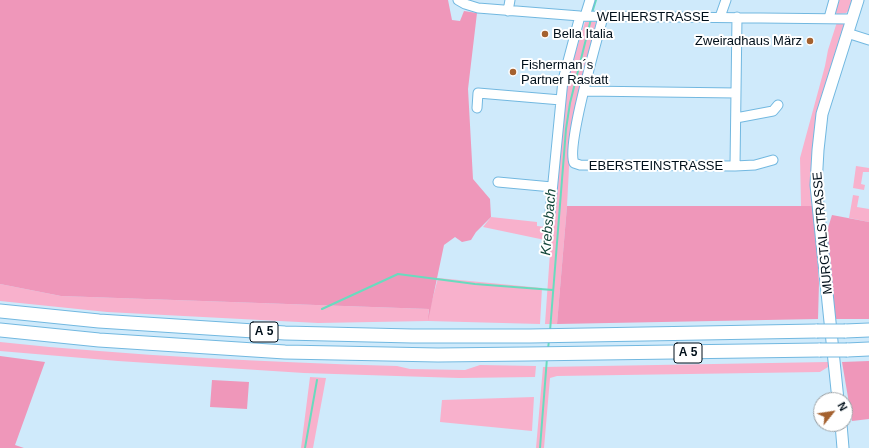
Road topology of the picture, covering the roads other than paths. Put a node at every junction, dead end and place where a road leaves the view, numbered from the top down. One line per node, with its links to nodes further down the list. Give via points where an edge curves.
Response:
1 (458, 0): 7 (street, WEIHERSTRASSE, via 478,8)
2 (510, 0): 7 (street)
3 (590, 0): 8 (street)
4 (726, 0): 9 (street)
5 (834, 0): 12 (street)
6 (858, 0): 11 (main road, MURGTALSTRASSE)
7 (508, 11): 8 (street, WEIHERSTRASSE)
8 (590, 16): 9 (street, WEIHERSTRASSE); 15 (street); 17 (street, via 566,67)
9 (720, 17): 10 (street, WEIHERSTRASSE)
10 (737, 18): 12 (street, WEIHERSTRASSE); 16 (street)
11 (851, 19): 12 (street, WEIHERSTRASSE); 13 (main road, MURGTALSTRASSE)
12 (827, 20)
13 (847, 33): 14 (street); 30 (main road, MURGTALSTRASSE, via 822,114 816,185)
14 (869, 40)
15 (584, 91): 16 (street); 22 (street, EBERSTEINSTRASSE, via 574,140 572,160 576,165)
16 (736, 93): 20 (street)
17 (561, 100): 19 (street, via 478,93); 24 (street)
18 (778, 105): 20 (street, via 773,111)
19 (477, 108)
20 (736, 118): 22 (street)
21 (773, 160): 22 (street, EBERSTEINSTRASSE)
22 (735, 166)
23 (498, 182): 24 (street)
24 (552, 187): 25 (street)
25 (549, 223)
26 (0, 311): 28 (highway, A 5, bridge, via 99,321 285,333 412,336)
27 (0, 330): 29 (highway, A 5, bridge, via 122,342 285,352 557,354)
28 (869, 330)
29 (869, 349)
30 (837, 392)
31 (842, 432): 32 (main road)
32 (843, 448)

